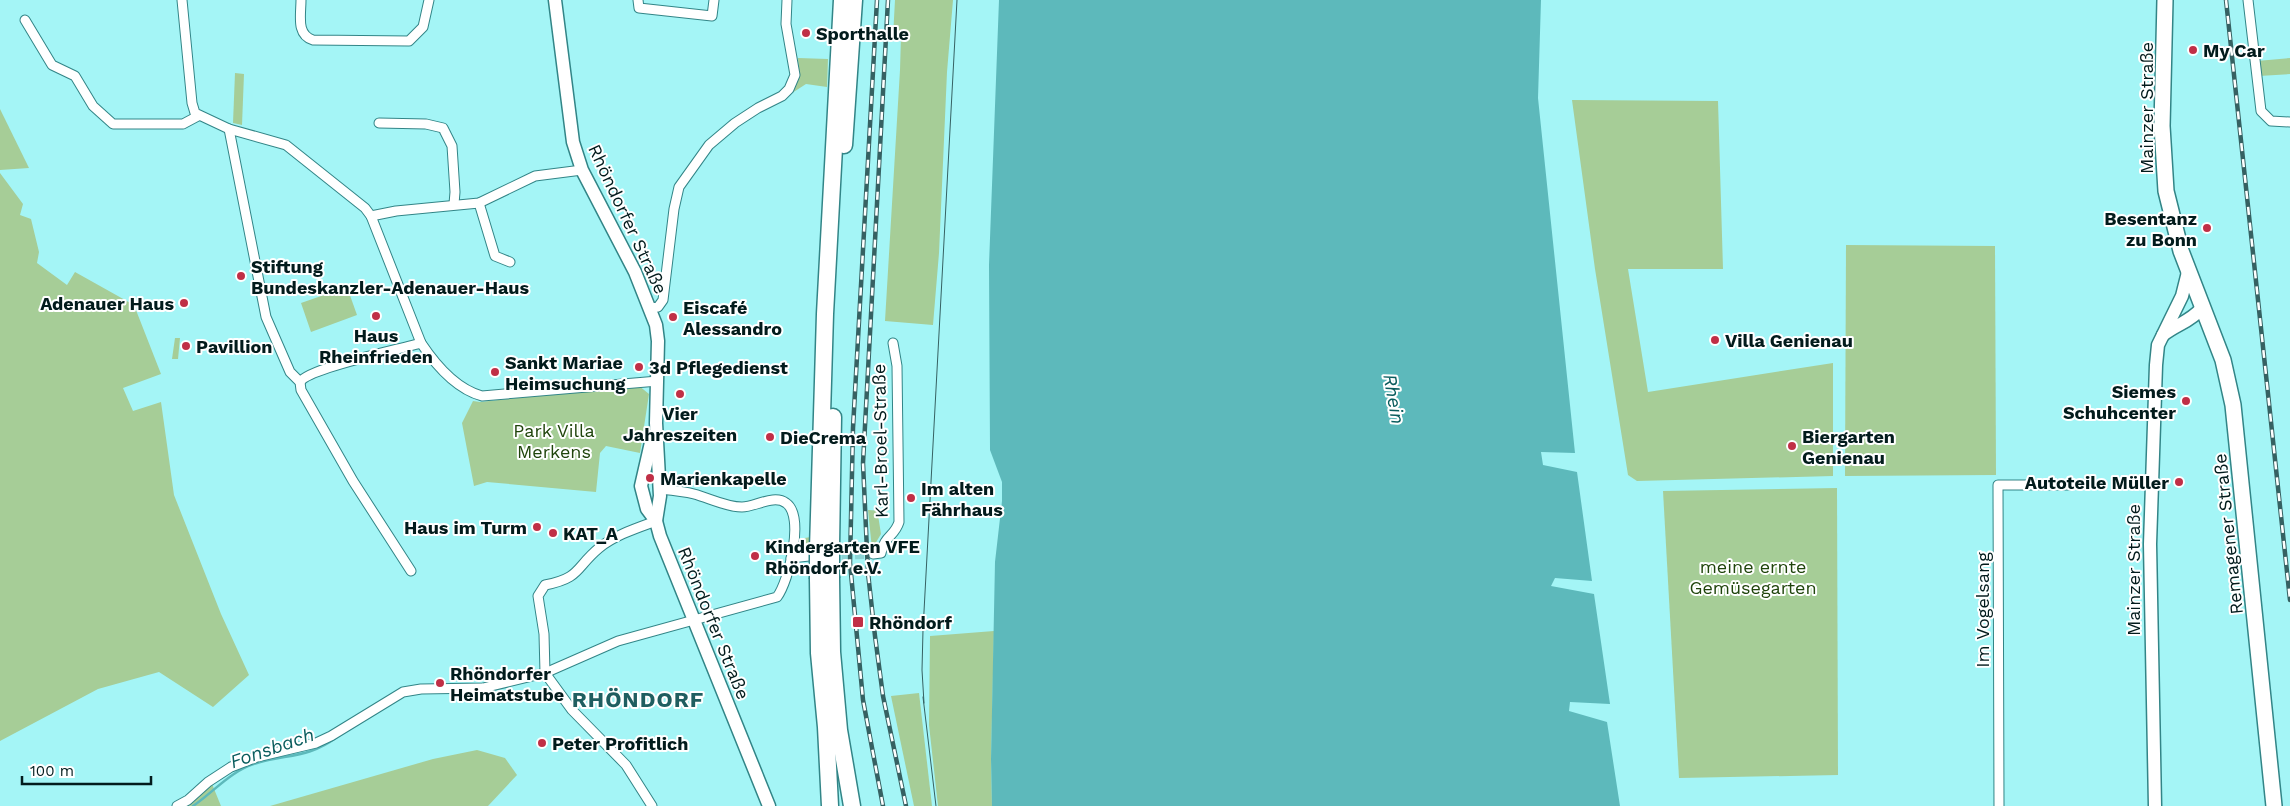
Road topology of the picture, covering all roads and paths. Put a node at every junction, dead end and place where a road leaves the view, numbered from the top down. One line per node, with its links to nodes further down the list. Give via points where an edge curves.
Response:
1 (182, 0): 13 (street, via 192,103)
2 (301, 0): 3 (street, via 301,32 306,38 409,41 423,27)
3 (429, 0)
4 (555, 0): 17 (main road, Rhöndorfer Straße, via 573,142)
5 (638, 0): 6 (street, via 639,8 712,16)
6 (714, 0)
7 (787, 0): 23 (street, via 786,24 795,75 789,89 736,123 709,145 679,187 663,300 658,307)
8 (842, 0): 36 (highway, via 826,304)
9 (854, 0): 36 (highway)
10 (2165, 0): 22 (main road, Mainzer Straße, via 2163,158 2174,229)
11 (2248, 0): 14 (street, via 2261,111 2267,119 2277,123)
12 (25, 20): 13 (street, via 52,65 76,76 93,106 113,124 184,124)
13 (198, 116): 16 (street)
14 (2290, 122)
15 (379, 124): 19 (street, via 426,124 443,128 452,146)
16 (229, 130): 20 (street, via 286,145); 30 (street, via 266,317 290,372)
17 (582, 170): 18 (street, via 535,176); 23 (main road, Rhöndorfer Straße)
18 (479, 202): 19 (street); 21 (street, via 495,256)
19 (454, 204): 20 (street)
20 (372, 216): 27 (street)
21 (510, 262)
22 (2188, 272): 24 (main road, Mainzer Straße); 25 (main road, Mainzer Straße)
23 (651, 308): 29 (main road, Rhöndorfer Straße, via 658,341)
24 (2202, 308): 25 (main road, via 2188,307); 26 (main road, via 2192,319); 43 (main road, Remagener Straße, via 2223,360 2232,404)
25 (2175, 311): 26 (main road, Mainzer Straße)
26 (2163, 334): 52 (main road, Mainzer Straße, via 2156,365 2150,544)
27 (421, 343): 29 (street, via 452,379 482,396); 30 (street, via 332,367 305,376)
28 (893, 343): 37 (street, Karl-Broel-Straße, via 897,366 899,522 896,532 886,538 881,553)
29 (658, 381): 31 (main road, Rhöndorfer Straße)
30 (300, 382): 39 (street, via 301,390 353,480)
31 (656, 423): 33 (main road, Rhöndorfer Straße); 34 (main road, Rhöndorfer Straße, via 641,486)
32 (2069, 485): 51 (street, Im Vogelsang, via 1998,484)
33 (659, 493): 34 (main road, via 652,502); 35 (main road, Rhöndorfer Straße); 38 (street, via 691,493 740,507 782,500 792,508 795,516)
34 (644, 499): 35 (main road, Rhöndorfer Straße)
35 (656, 521): 41 (main road, Rhöndorfer Straße); 42 (street, via 599,548 571,578 541,588 538,596 544,634)
36 (819, 551): 38 (street); 40 (highway, bridge)
37 (873, 554)
38 (791, 558): 41 (street, via 777,597)
39 (411, 571)
40 (824, 578): 44 (highway, via 819,653); 50 (highway, via 839,730)
41 (693, 619): 42 (street, via 618,641); 47 (main road, Rhöndorfer Straße)
42 (545, 673): 45 (street, via 483,688 403,692 324,740 256,757 231,767); 46 (street, via 572,710 626,766)
43 (2270, 762): 53 (main road, Remagener Straße); 54 (main road, Remagener Straße)
44 (829, 769): 48 (highway); 49 (highway)
45 (177, 806)
46 (652, 806)
47 (769, 806)
48 (830, 806)
49 (837, 806)
50 (852, 806)
51 (1999, 806)
52 (2155, 806)
53 (2274, 806)
54 (2281, 806)

